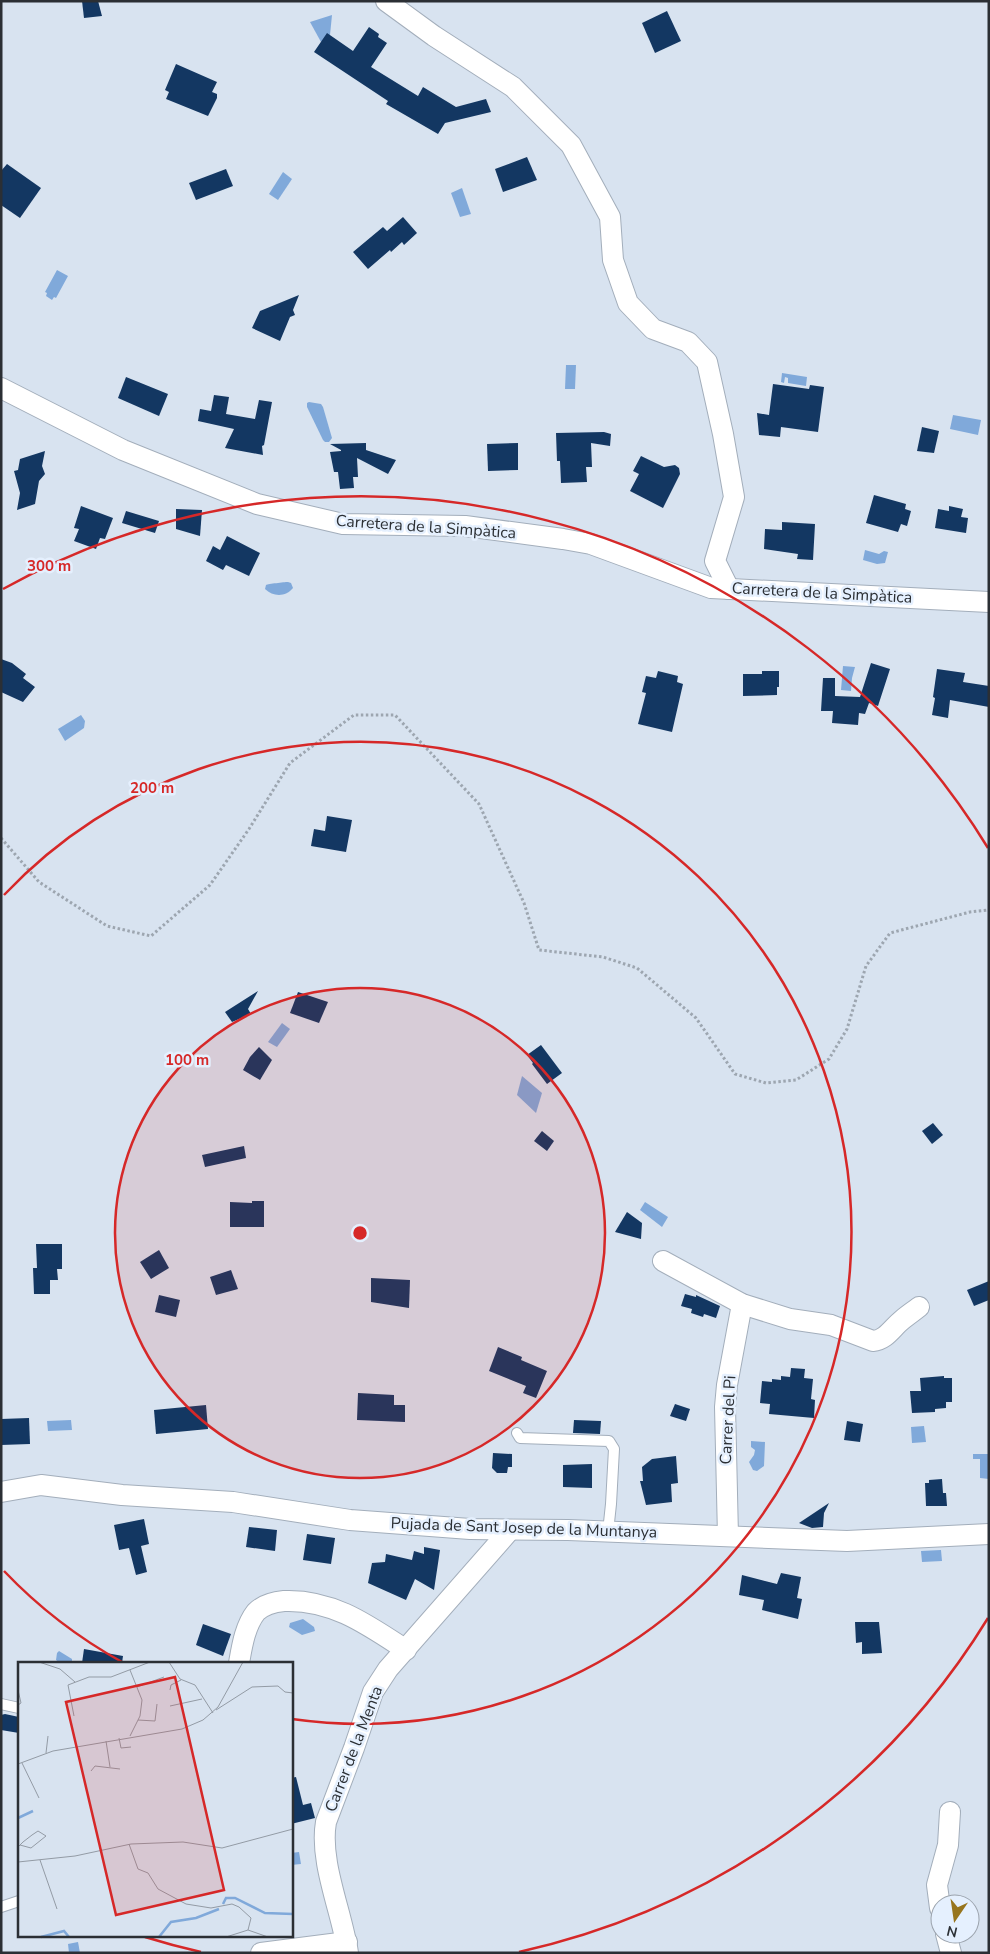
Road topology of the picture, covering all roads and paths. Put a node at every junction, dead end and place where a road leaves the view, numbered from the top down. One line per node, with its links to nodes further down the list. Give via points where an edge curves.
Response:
1 (386, 1): 3 (street, via 514,87 571,145 610,217 613,260 628,302 653,329 688,342 707,362 734,496 715,561)
2 (1, 388): 3 (street, Carretera de la Simpàtica, via 123,450 257,504 343,524 465,526 591,544 710,588)
3 (729, 589): 4 (street, Carretera de la Simpàtica)
4 (989, 602)
5 (1, 838): 6 (path, via 39,882 107,926 152,936 210,885 290,763 354,716 395,715 479,804 524,903 539,950 603,957 636,968 696,1018 735,1074 766,1084 796,1080 829,1059 847,1029 866,966 890,933)
6 (989, 910)
7 (663, 1261): 8 (street)
8 (742, 1304): 9 (street, via 790,1319 831,1325 873,1341 880,1341); 15 (street, Carrer del Pi, via 725,1406)
9 (919, 1307)
10 (517, 1434): 13 (lane, via 520,1438 539,1440 609,1441 614,1449)
11 (1, 1492): 12 (street, Pujada de Sant Josep de la Muntanya, via 41,1485 122,1495 234,1502 383,1523)
12 (510, 1530): 13 (street, Pujada de Sant Josep de la Muntanya); 16 (street, Carrer de la Menta)
13 (608, 1532): 15 (street, Pujada de Sant Josep de la Muntanya)
14 (989, 1534): 15 (street, Pujada de Sant Josep de la Muntanya, via 847,1541)
15 (728, 1536)
16 (406, 1650): 17 (street, via 347,1613 314,1603 280,1602 256,1613 245,1634); 24 (street, Carrer de la Menta, via 373,1692 326,1822 327,1861)
17 (239, 1662)
18 (1, 1704): 19 (lane)
19 (18, 1708)
20 (950, 1812): 21 (street, via 948,1845 937,1885)
21 (938, 1894)
22 (18, 1902): 23 (lane)
23 (1, 1907)
24 (348, 1948): 25 (street)
25 (261, 1953)

